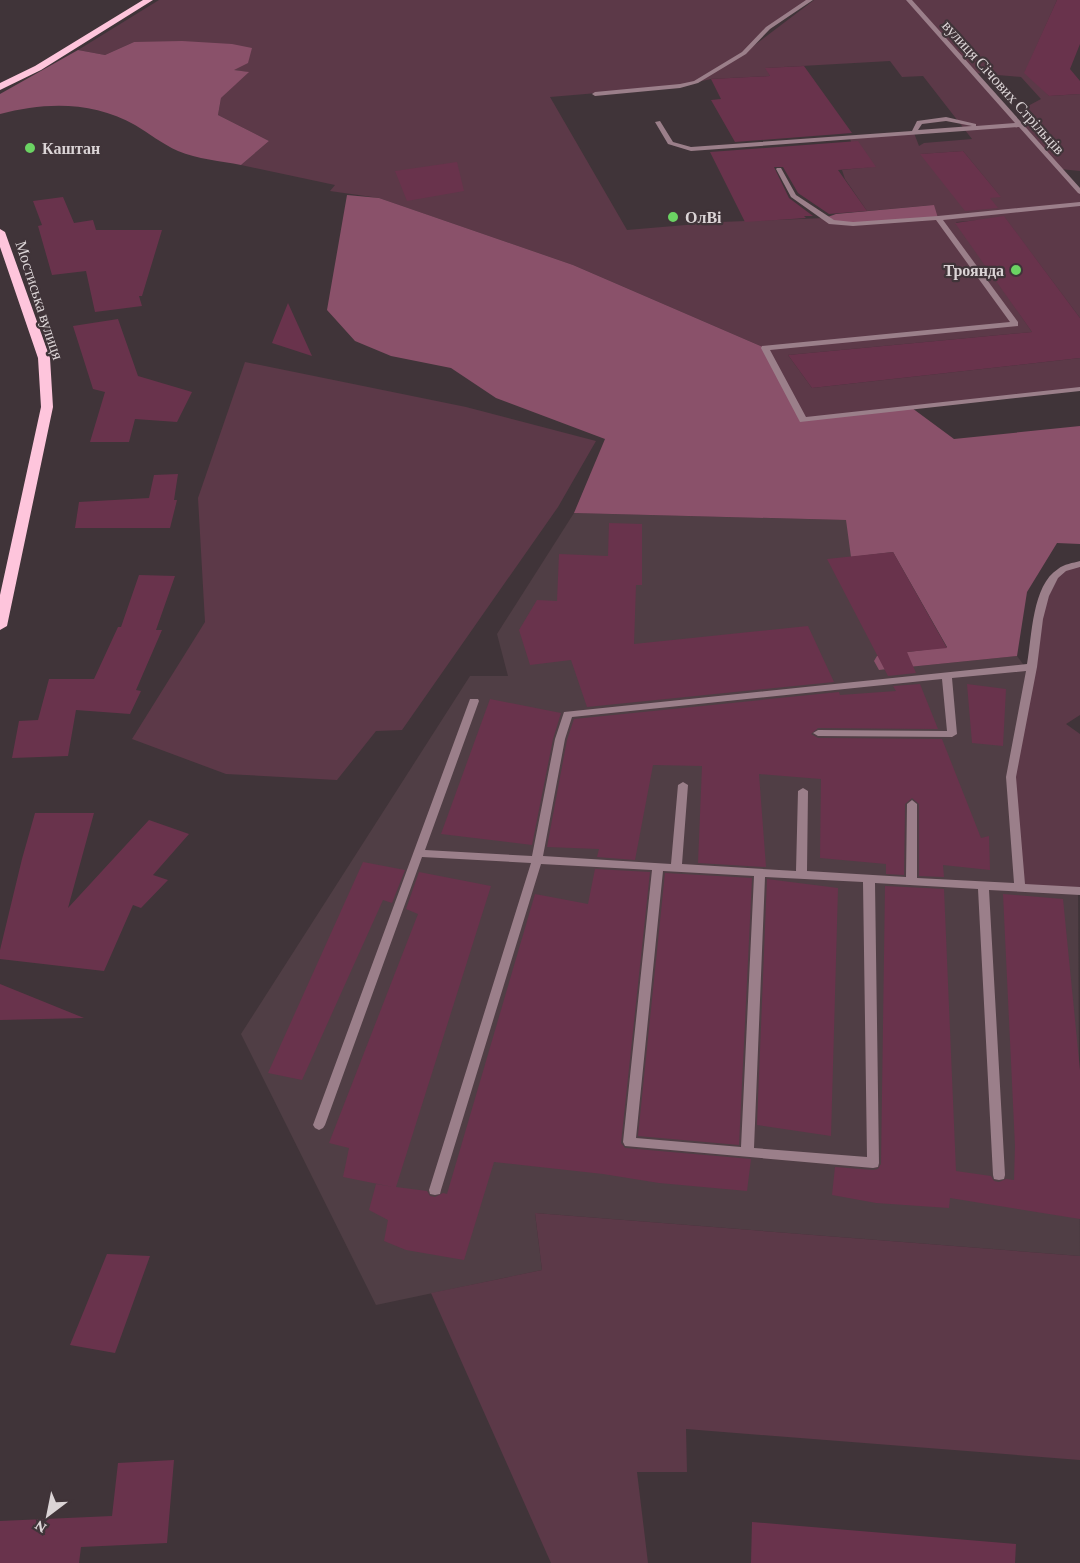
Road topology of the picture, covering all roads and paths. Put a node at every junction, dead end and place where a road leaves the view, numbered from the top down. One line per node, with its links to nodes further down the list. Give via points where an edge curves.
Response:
1 (149, 0): 4 (main road)
2 (810, 0): 5 (street, via 768,28 744,53 696,82)
3 (909, 0): 7 (street, вулиця Січових Стрільців)
4 (0, 87)
5 (595, 94)
6 (658, 123): 9 (street, via 670,143 691,149)
7 (1019, 125): 8 (street); 11 (street, вулиця Січових Стрільців)
8 (986, 128): 9 (street); 9 (street, via 946,119 919,122)
9 (914, 133)
10 (779, 169): 13 (street, via 793,195 832,222)
11 (1080, 192)
12 (1080, 204): 13 (street)
13 (938, 218): 15 (street, via 1015,324 765,348 803,420)
14 (0, 232): 17 (main road, Мостиська вулиця, via 44,358 47,408)
15 (1080, 389)
16 (1080, 564): 18 (street, via 1056,574 1044,595)
17 (0, 626)
18 (1032, 667): 19 (street); 34 (street, via 1011,777)
19 (947, 675): 21 (street, via 952,734); 26 (street, via 568,714)
20 (474, 701): 25 (street)
21 (818, 733)
22 (683, 785): 28 (street)
23 (803, 791): 30 (street)
24 (912, 804): 32 (street)
25 (419, 853): 26 (street); 36 (street)
26 (537, 860): 27 (street); 39 (street)
27 (658, 867): 28 (street); 37 (street, via 629,1142)
28 (676, 868): 29 (street)
29 (760, 873): 30 (street); 37 (street)
30 (801, 875): 31 (street)
31 (869, 879): 32 (street); 37 (street, via 873,1163)
32 (911, 881): 33 (street)
33 (983, 885): 34 (street); 38 (street)
34 (1020, 887): 35 (street)
35 (1080, 891)
36 (319, 1125)
37 (747, 1152)
38 (999, 1175)
39 (435, 1190)

